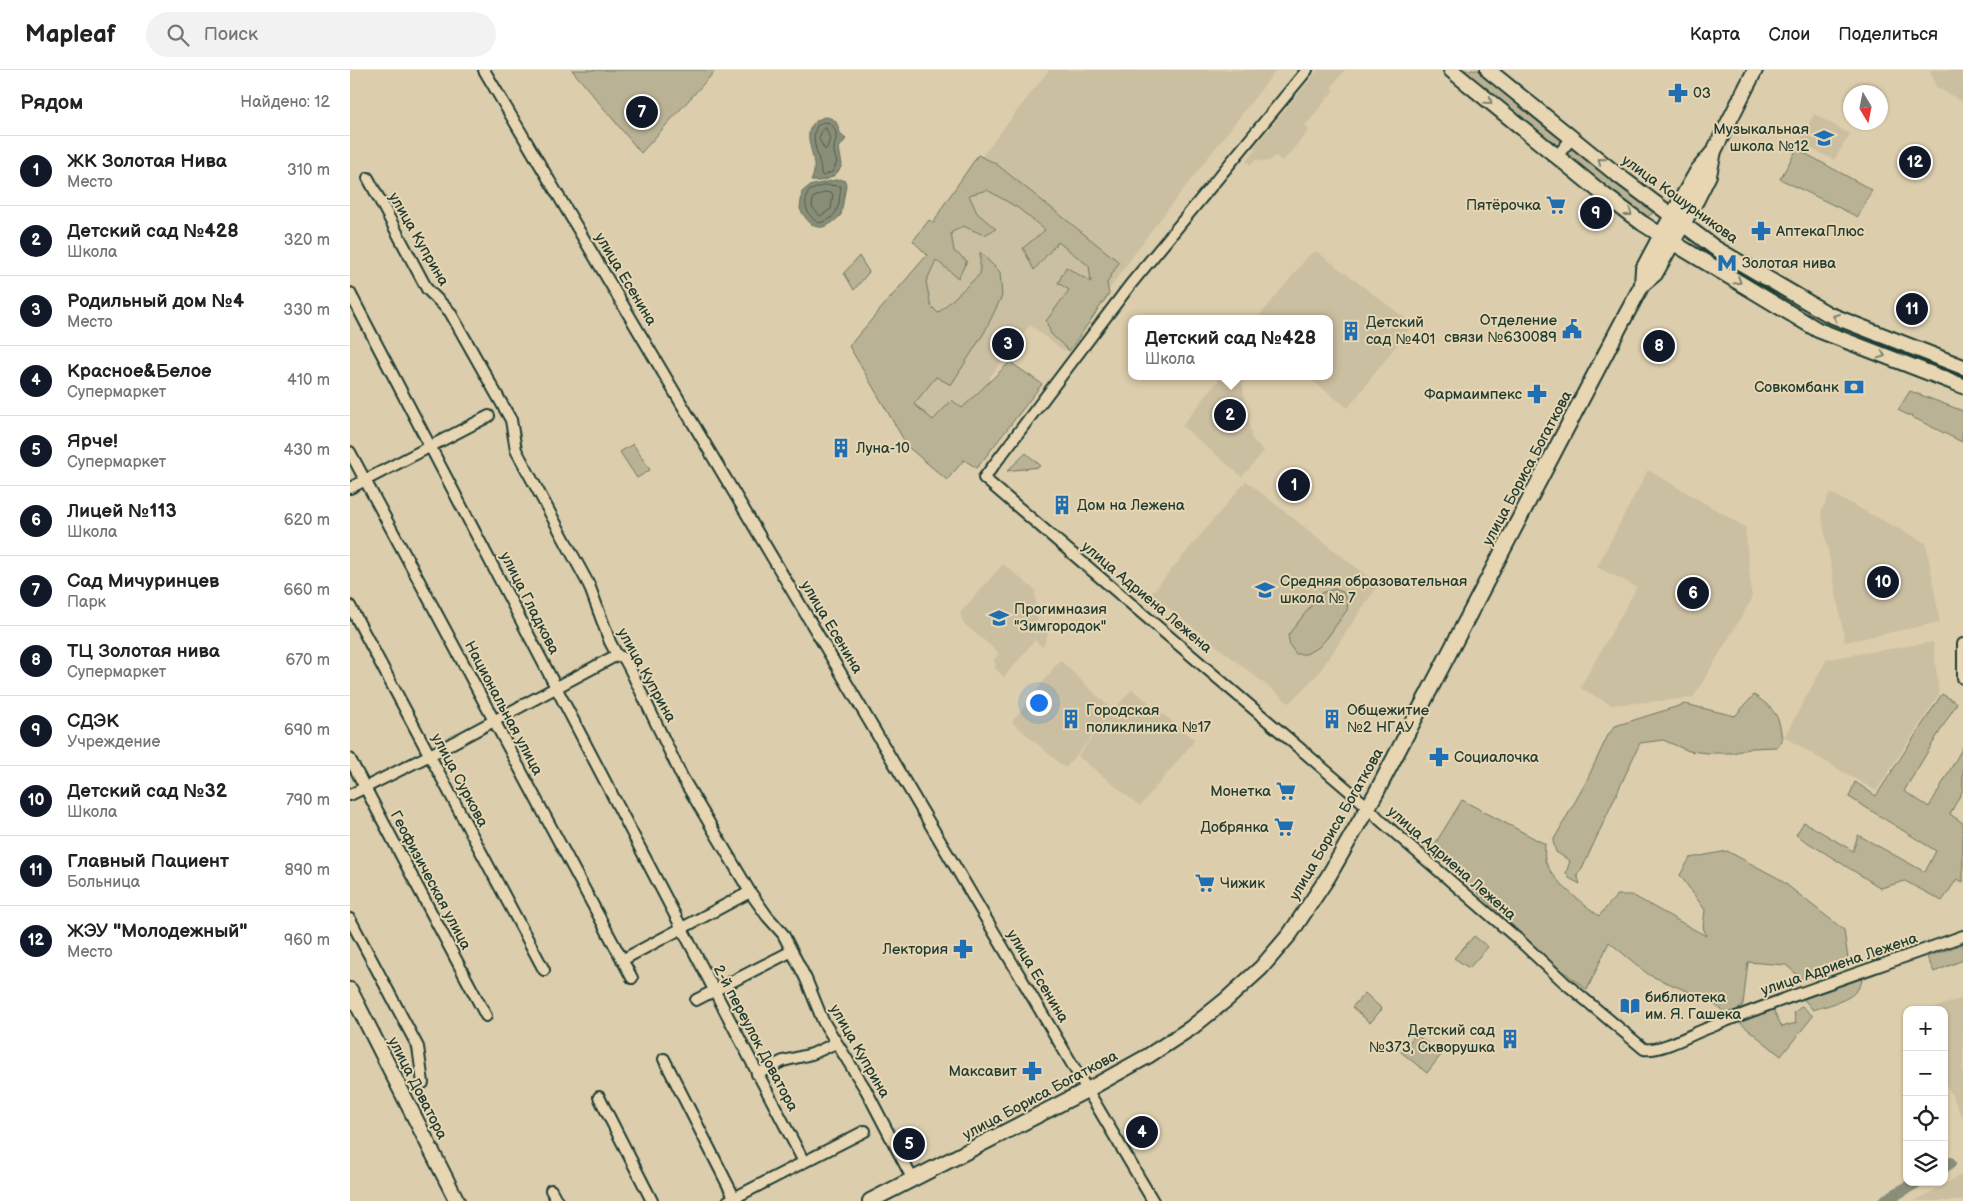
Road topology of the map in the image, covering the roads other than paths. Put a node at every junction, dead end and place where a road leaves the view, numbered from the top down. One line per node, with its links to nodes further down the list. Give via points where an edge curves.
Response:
1 (484, 70): 49 (street, улица Есенина)
2 (1308, 70): 32 (street, улица Адриена Лежена, via 1130,285 984,478)
3 (1451, 70): 8 (main road, one-way to 8)
4 (1488, 70): 6 (main road, улица Кошурникова)
5 (1755, 70): 7 (main road, улица Бориса Богаткова)
6 (1572, 138): 8 (street); 11 (main road, улица Кошурникова, one-way to 6)
7 (1714, 150): 10 (main road, улица Бориса Богаткова, via 1709,175); 11 (main road, улица Бориса Богаткова, via 1698,170)
8 (1557, 156): 12 (main road, one-way to 12, via 1603,194)
9 (368, 178): 24 (street, улица Куприна, via 427,289 450,312 511,420 516,450 589,585)
10 (1697, 200): 11 (main road, улица Бориса Богаткова); 13 (main road, via 1697,227)
11 (1677, 219): 12 (main road, улица Бориса Богаткова); 13 (main road, улица Кошурникова)
12 (1667, 238): 16 (main road, one-way to 16, via 1818,330); 32 (main road, улица Бориса Богаткова, via 1655,274 1642,285)
13 (1720, 251): 15 (main road, улица Кошурникова, one-way to 13, via 1828,314)
14 (350, 293): 18 (street, улица Гладкова)
15 (1963, 367)
16 (1963, 386)
17 (489, 416): 18 (street)
18 (431, 446): 20 (street); 26 (street, улица Гладкова)
19 (350, 452): 20 (street, Национальная улица)
20 (365, 480): 21 (street); 27 (street, Национальная улица)
21 (350, 488)
22 (350, 606): 28 (street, улица Суркова)
23 (1963, 644): 25 (street)
24 (617, 655): 26 (street); 33 (street, улица Куприна, via 624,658 682,777)
25 (1963, 678)
26 (556, 687): 27 (street); 35 (street, улица Гладкова)
27 (493, 721): 28 (street); 38 (street, Национальная улица)
28 (430, 756): 30 (street); 39 (street, улица Суркова)
29 (350, 759): 30 (street, Геофизическая улица)
30 (366, 788): 31 (street); 44 (street, Геофизическая улица)
31 (350, 795)
32 (1367, 806): 36 (street, улица Адриена Лежена, via 1644,1049 1663,1046 1729,1019); 49 (main road, улица Бориса Богаткова, via 1313,902 1261,968 1191,1028)
33 (750, 892): 35 (street); 37 (street, улица Куприна)
34 (350, 919): 48 (street, via 418,1047)
35 (682, 928): 38 (street); 42 (street, 2-й переулок Доватора)
36 (1963, 936)
37 (792, 951): 42 (street); 45 (street, улица Куприна)
38 (622, 960): 40 (street, Национальная улица)
39 (544, 970)
40 (632, 978)
41 (350, 990): 56 (main road, улица Доватора)
42 (714, 991): 43 (street); 47 (street, 2-й переулок Доватора)
43 (696, 1000)
44 (486, 1016)
45 (836, 1043): 47 (street, via 812,1054 783,1061); 53 (street, улица Куприна, via 866,1090)
46 (664, 1059): 55 (street)
47 (758, 1074): 52 (street, 2-й переулок Доватора)
48 (422, 1083)
49 (1089, 1089): 53 (main road, улица Бориса Богаткова); 60 (street, улица Есенина)
50 (599, 1098): 58 (street)
51 (865, 1131): 52 (street)
52 (804, 1162): 55 (street)
53 (913, 1180): 59 (main road, улица Бориса Богаткова)
54 (551, 1190): 57 (street)
55 (733, 1200)
56 (457, 1201)
57 (557, 1201)
58 (652, 1201)
59 (870, 1201)
60 (1153, 1201)

